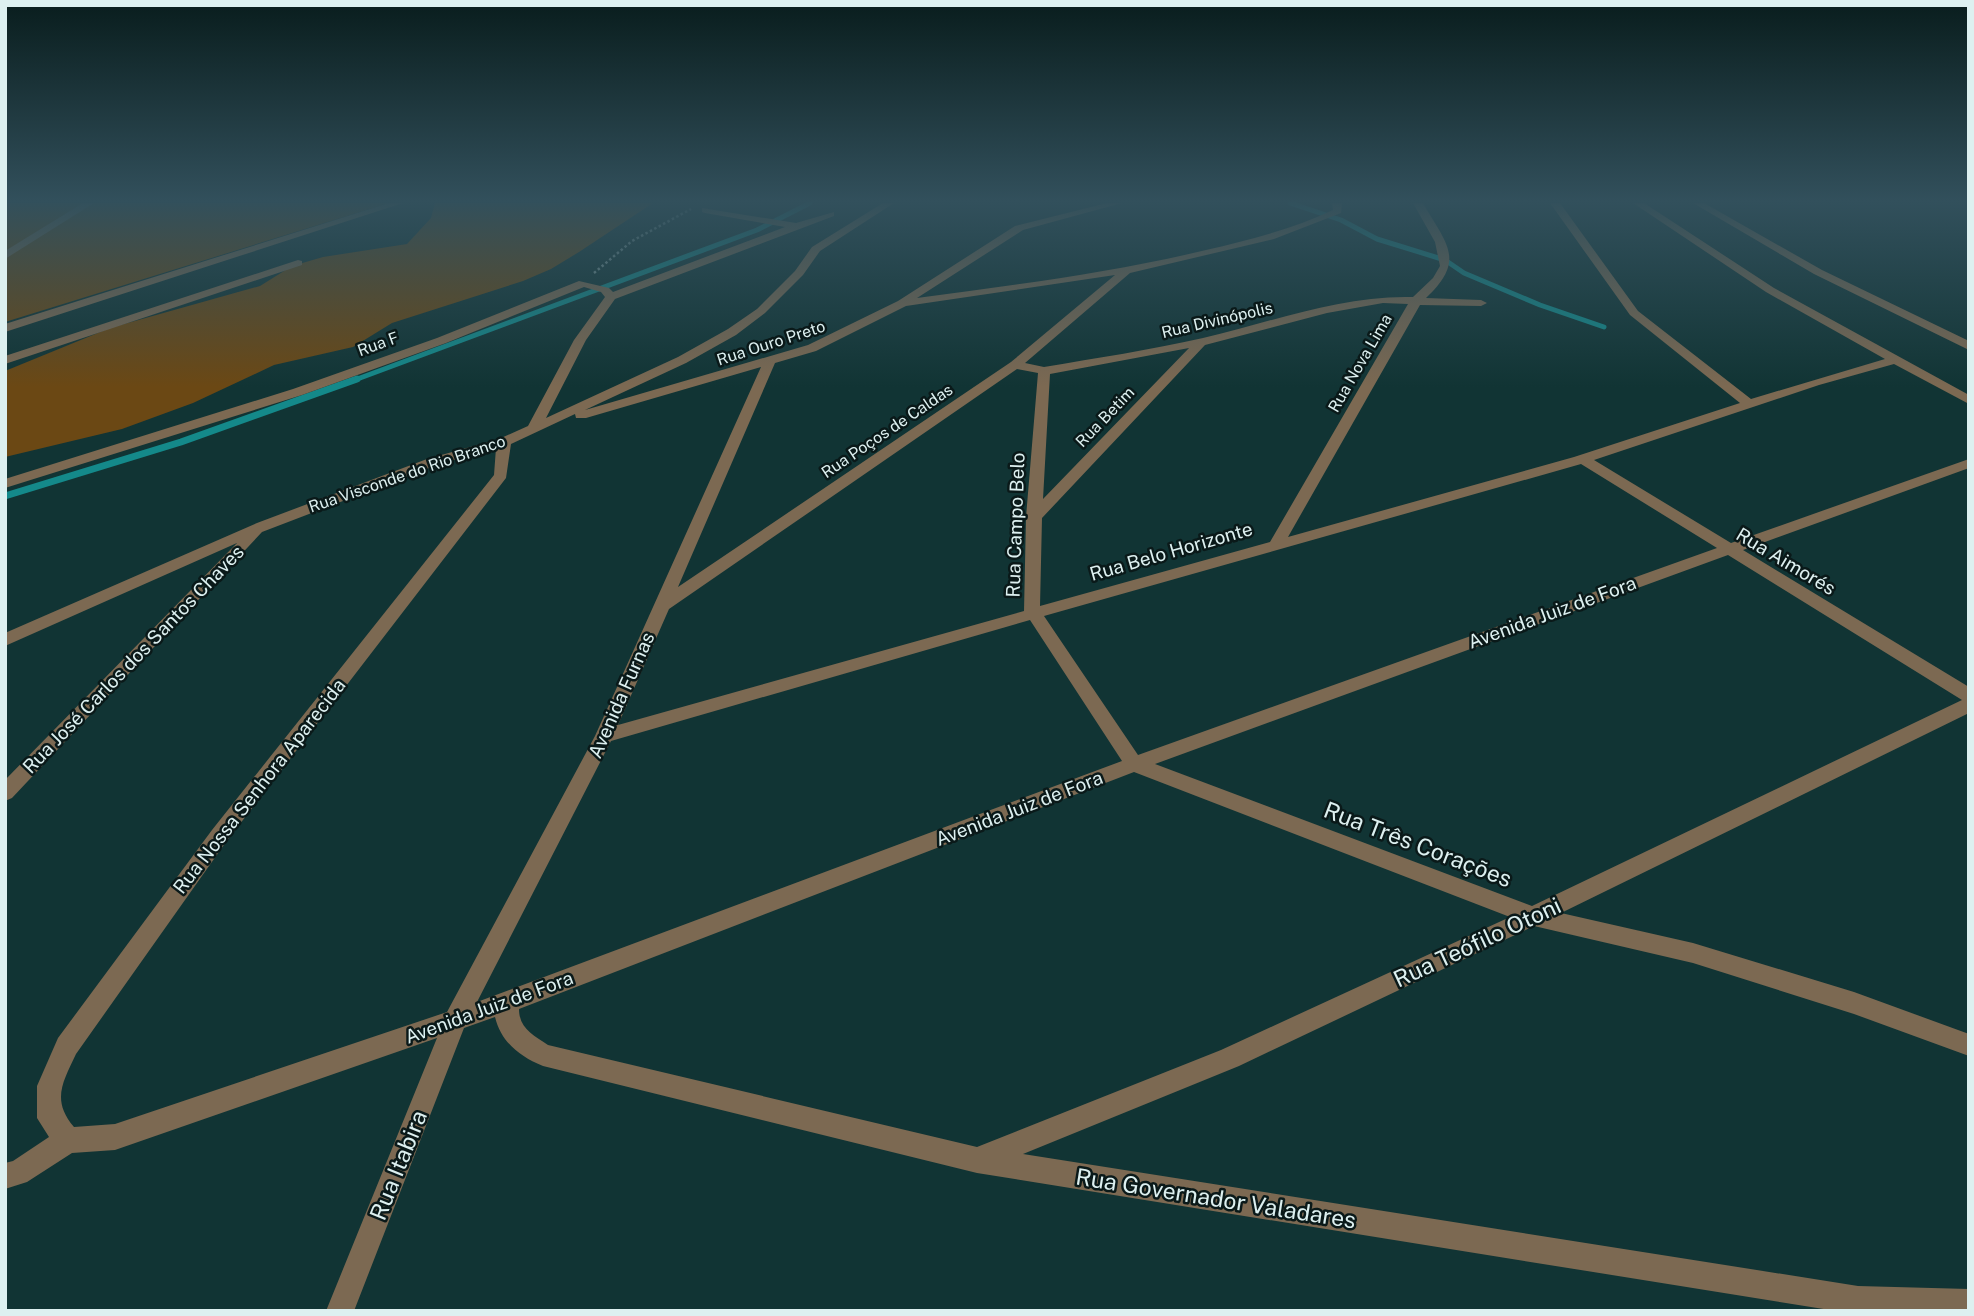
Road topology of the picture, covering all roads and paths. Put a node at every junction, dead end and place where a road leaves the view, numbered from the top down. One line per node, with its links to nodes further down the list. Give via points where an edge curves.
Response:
1 (205, 264): 18 (street)
2 (294, 264): 21 (street)
3 (605, 264): 13 (path)
4 (696, 264): 14 (street)
5 (804, 264): 28 (street, Rua Visconde do Rio Branco, via 780,295 732,332 682,360)
6 (962, 264): 16 (street, Rua Ouro Preto)
7 (1159, 264): 12 (street)
8 (1445, 264): 15 (street, Rua Nova Lima, via 1437,280)
9 (1599, 264): 27 (street, via 1634,313)
10 (1731, 264): 22 (street)
11 (1805, 264): 20 (street)
12 (1125, 273): 16 (street); 24 (street, Rua Poços de Caldas)
13 (583, 283): 14 (street, via 605,290); 32 (street, Rua F, via 278,398)
14 (611, 297): 28 (street, via 580,340)
15 (1416, 301): 17 (street, Rua Divinópolis); 19 (street, Rua Divinópolis, via 1358,303); 35 (street, Rua Nova Lima)
16 (902, 303): 23 (street, Rua Ouro Preto, via 812,348)
17 (1481, 303)
18 (5, 328)
19 (1201, 342): 25 (street, Rua Divinópolis); 33 (street, Rua Betim)
20 (1967, 344)
21 (5, 360)
22 (1894, 360): 26 (street); 27 (street, Rua Belo Horizonte)
23 (769, 363): 28 (street, Rua Ouro Preto); 37 (street, Avenida Furnas)
24 (1014, 365): 25 (street); 37 (street, Rua Poços de Caldas)
25 (1044, 371): 33 (street, Rua Campo Belo)
26 (1969, 400)
27 (1748, 403): 30 (street, Rua Belo Horizonte)
28 (534, 427): 29 (street, Rua Visconde do Rio Branco)
29 (504, 442): 34 (street, Rua Visconde do Rio Branco, via 432,462); 49 (street, Rua Nossa Senhora Aparecida, via 501,475 219,836 66,1046 49,1086 50,1118)
30 (1583, 459): 35 (street, Rua Belo Horizonte); 36 (street, Rua Aimorés)
31 (1969, 463): 36 (street, Avenida Juiz de Fora)
32 (5, 484)
33 (1034, 517): 38 (street, Rua Campo Belo)
34 (262, 526): 39 (street, Rua Visconde do Rio Branco); 44 (street, Rua José Carlos dos Santos Chaves)
35 (1277, 543): 38 (street, Rua Belo Horizonte)
36 (1726, 549): 40 (street, Rua Aimorés); 43 (street, Avenida Juiz de Fora)
37 (660, 607): 42 (street, Avenida Furnas)
38 (1032, 611): 42 (street, Rua Belo Horizonte); 43 (street, Rua Campo Belo)
39 (5, 640)
40 (1969, 696)
41 (1969, 705): 45 (street, Rua Teófilo Otoni)
42 (604, 736): 47 (street, Avenida Furnas)
43 (1134, 764): 45 (street, Rua Três Corações); 46 (street, Avenida Juiz de Fora)
44 (5, 793)
45 (1533, 916): 48 (street, Rua Três Corações, via 1693,953); 50 (street, Rua Teófilo Otoni, via 1230,1058)
46 (508, 1002): 47 (street, Avenida Juiz de Fora); 50 (street, Rua Governador Valadares, via 505,1014 515,1038 543,1055)
47 (456, 1019): 49 (street, Avenida Juiz de Fora, via 115,1137); 54 (street, Rua Itabira)
48 (1969, 1045)
49 (68, 1140): 51 (street, via 18,1173)
50 (976, 1160): 53 (street, Rua Governador Valadares)
51 (5, 1176)
52 (1969, 1303): 53 (street, Rua Governador Valadares)
53 (1855, 1305)
54 (340, 1311)

